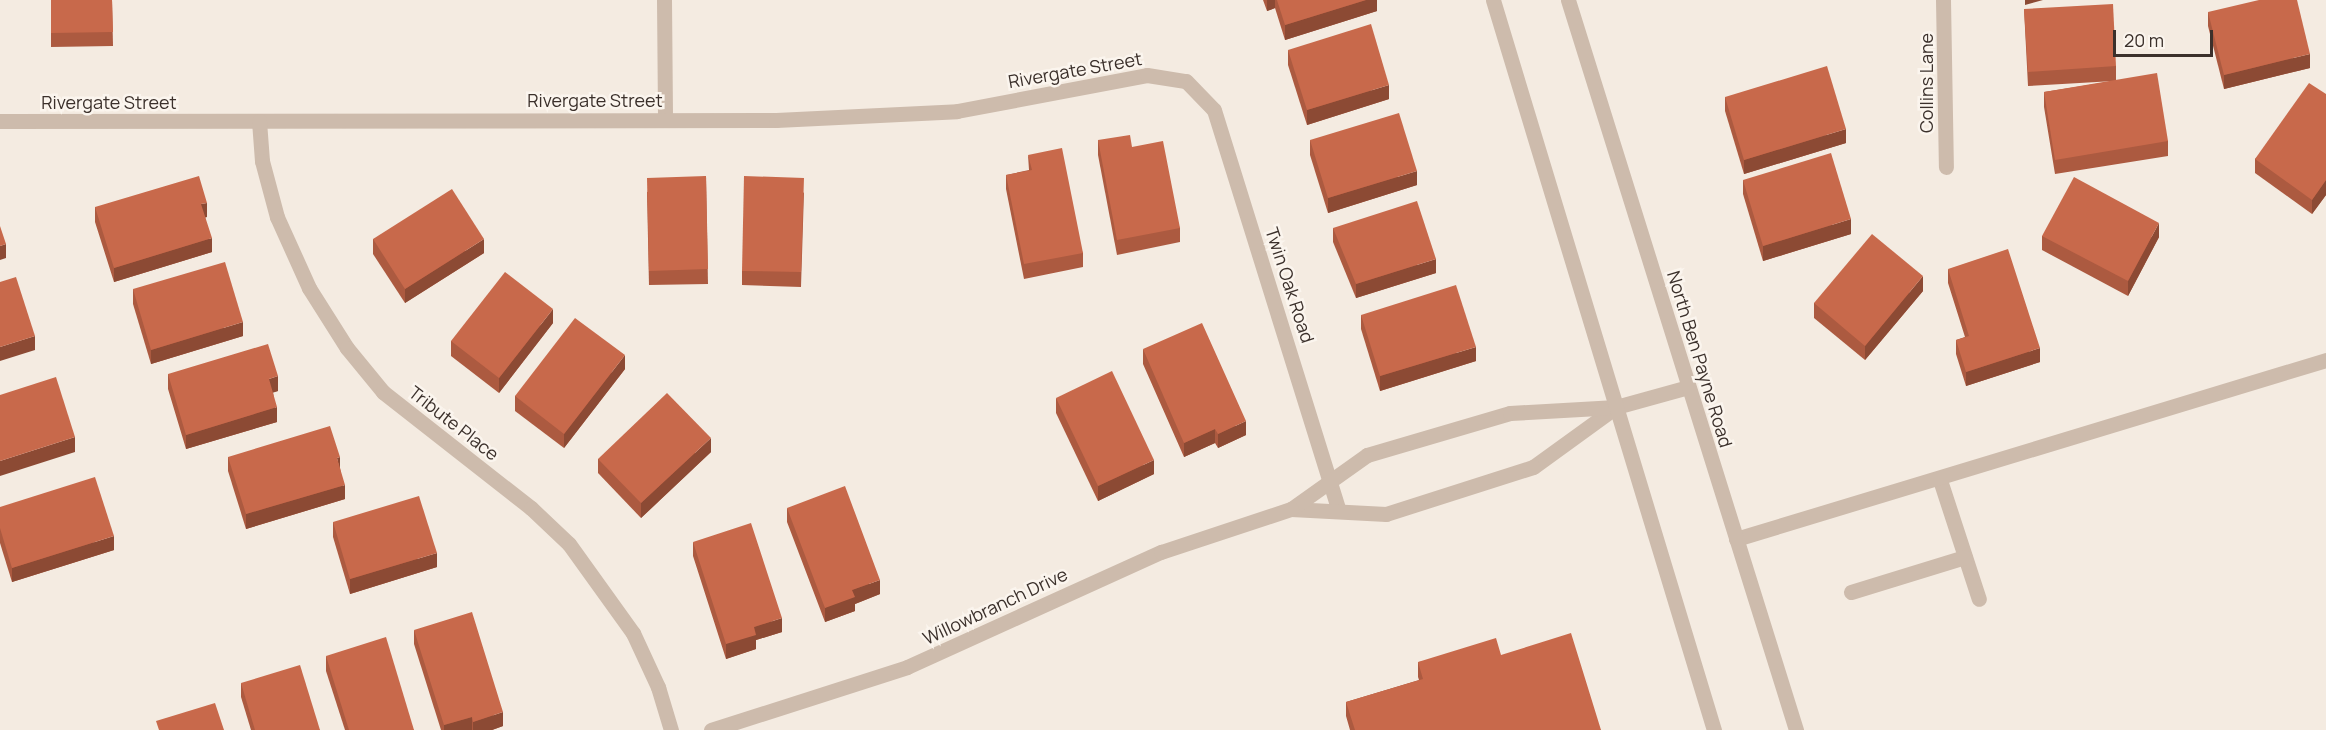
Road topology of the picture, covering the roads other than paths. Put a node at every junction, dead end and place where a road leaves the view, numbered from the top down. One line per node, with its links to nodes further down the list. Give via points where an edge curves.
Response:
1 (664, 0): 6 (street)
2 (1493, 0): 12 (street)
3 (1568, 0): 11 (street, North Ben Payne Road)
4 (1943, 0): 9 (street, Collins Lane)
5 (1186, 81): 6 (street, Rivergate Street, via 1147,75 957,111 776,120); 13 (street, Twin Oak Road, via 1214,110)
6 (665, 120): 8 (street, Rivergate Street)
7 (0, 121): 8 (street, Rivergate Street)
8 (259, 121): 21 (street, Tribute Place, via 262,161 277,218 309,288 347,348 383,392 531,508 569,544 633,633 658,687)
9 (1946, 167)
10 (2326, 360): 14 (street)
11 (1688, 387): 12 (street, Willowbranch Drive); 17 (street, North Ben Payne Road)
12 (1617, 407): 13 (street, Willowbranch Drive, via 1510,413 1367,455); 16 (street, Willowbranch Drive, via 1533,466 1386,514); 23 (street)
13 (1331, 480): 15 (street, Willowbranch Drive); 16 (street, Twin Oak Road)
14 (1940, 480): 17 (street); 18 (street)
15 (1291, 509): 16 (street, Willowbranch Drive); 22 (street, Willowbranch Drive, via 1161,552 907,667)
16 (1339, 511)
17 (1736, 539): 24 (street, North Ben Payne Road)
18 (1965, 557): 19 (street); 20 (street)
19 (1851, 592)
20 (1979, 599)
21 (671, 730)
22 (711, 730)
23 (1714, 730)
24 (1796, 730)

